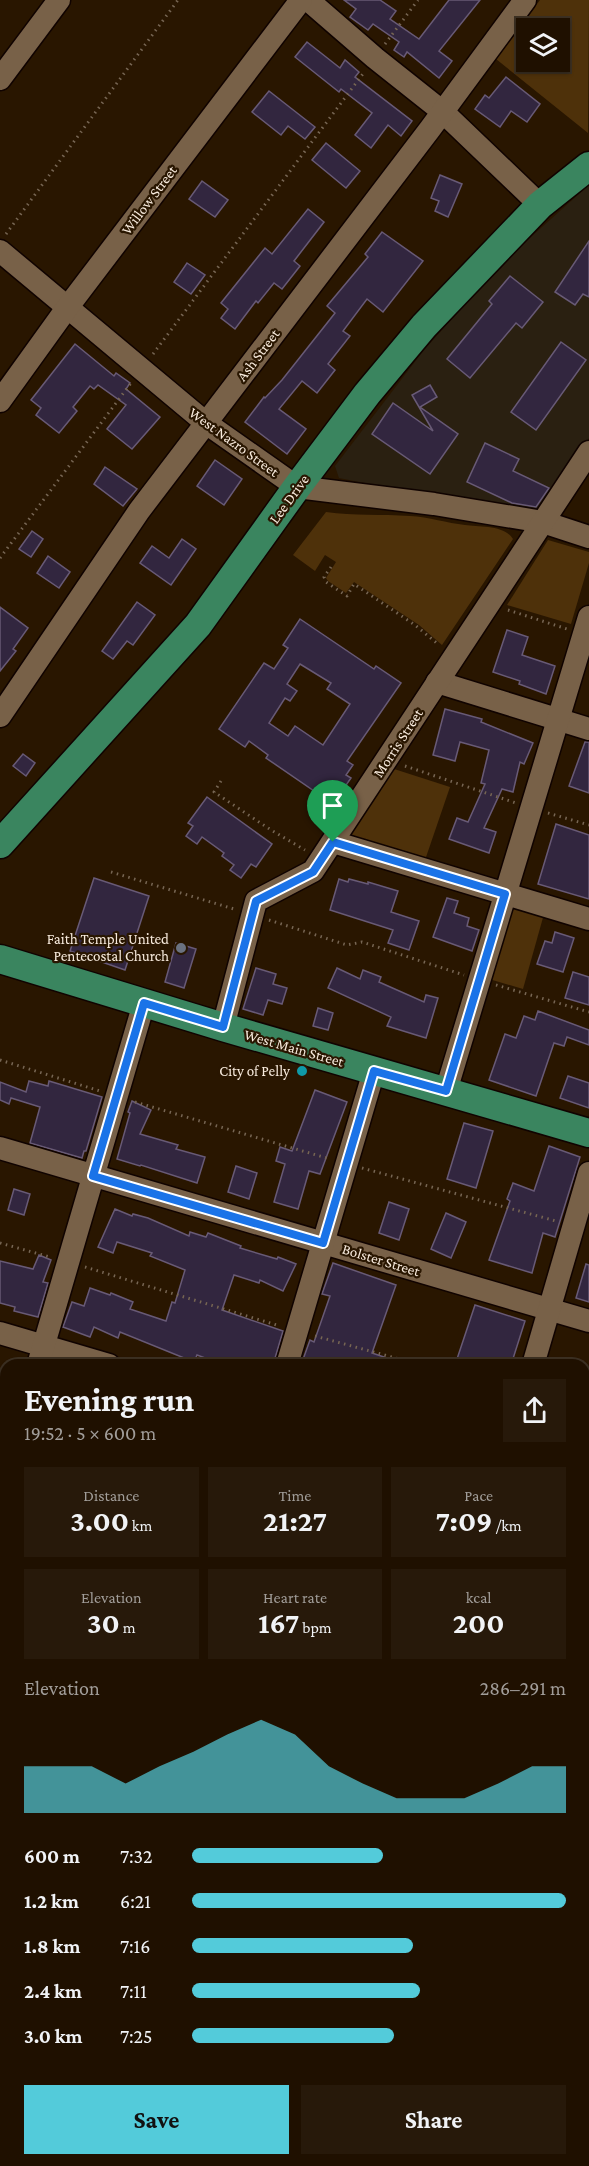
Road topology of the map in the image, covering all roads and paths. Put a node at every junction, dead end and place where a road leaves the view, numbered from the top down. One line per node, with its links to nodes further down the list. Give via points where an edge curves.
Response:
1 (59, 0): 8 (street)
2 (178, 0): 12 (path)
3 (301, 0): 14 (street, Willow Street)
4 (308, 0): 7 (street)
5 (418, 0): 7 (path)
6 (525, 0): 9 (street, Ash Street)
7 (375, 58): 9 (street); 15 (path)
8 (0, 80)
9 (443, 112): 11 (street); 17 (street, Ash Street)
10 (589, 166): 11 (main road, Lee Drive)
11 (540, 205): 19 (main road, Lee Drive, via 423,326)
12 (0, 243)
13 (0, 251): 14 (street, West Nazro Street)
14 (67, 308): 15 (street, West Nazro Street); 16 (street, Willow Street)
15 (141, 370): 17 (street, West Nazro Street); 22 (path)
16 (0, 401)
17 (206, 423): 19 (street, West Nazro Street); 28 (street, Ash Street, via 139,511)
18 (589, 452): 20 (street, Morris Street)
19 (297, 487): 20 (street, West Nazro Street); 36 (main road, Lee Drive, via 198,625)
20 (543, 522): 21 (street, West Nazro Street); 24 (street, Morris Street)
21 (589, 537)
22 (0, 558)
23 (331, 567): 26 (path, via 324,577 326,582 347,596 354,584)
24 (489, 605): 25 (path); 27 (street, Morris Street)
25 (586, 625): 29 (street)
26 (443, 647)
27 (437, 682): 29 (street); 31 (street, Morris Street)
28 (0, 716)
29 (557, 720): 30 (street); 33 (street)
30 (589, 729)
31 (386, 760): 33 (path); 35 (street, Morris Street)
32 (221, 781): 35 (path, via 214,792 271,830 308,851)
33 (531, 808): 34 (path); 38 (street)
34 (589, 825)
35 (322, 843): 38 (street); 39 (street, Morris Street, via 313,872 256,901)
36 (0, 844)
37 (111, 872): 39 (path)
38 (505, 894): 40 (street); 42 (street)
39 (253, 915): 42 (path, via 347,945 362,942); 45 (street, Morris Street)
40 (589, 918)
41 (0, 959): 43 (main road, West Main Street)
42 (480, 981): 44 (path); 48 (street)
43 (144, 1003): 45 (main road, West Main Street); 49 (street)
44 (589, 1012)
45 (223, 1027): 47 (main road, West Main Street)
46 (0, 1060): 49 (path)
47 (374, 1071): 48 (main road, West Main Street); 52 (street)
48 (446, 1091): 50 (main road, West Main Street)
49 (116, 1096): 52 (path); 54 (street)
50 (589, 1133)
51 (0, 1148): 54 (street, Bolster Street)
52 (347, 1164): 55 (path); 57 (street)
53 (589, 1173): 55 (street)
54 (93, 1176): 57 (street, Bolster Street); 58 (street)
55 (573, 1226): 59 (street)
56 (0, 1243): 58 (path)
57 (323, 1243): 59 (street, Bolster Street); 61 (street)
58 (67, 1262): 61 (path); 63 (street)
59 (549, 1310): 60 (street, Bolster Street); 67 (street)
60 (589, 1322)
61 (297, 1331): 65 (street); 66 (path)
62 (0, 1333): 63 (street)
63 (41, 1355): 64 (street)
64 (68, 1359)
65 (289, 1359)
66 (399, 1359)
67 (535, 1359)

